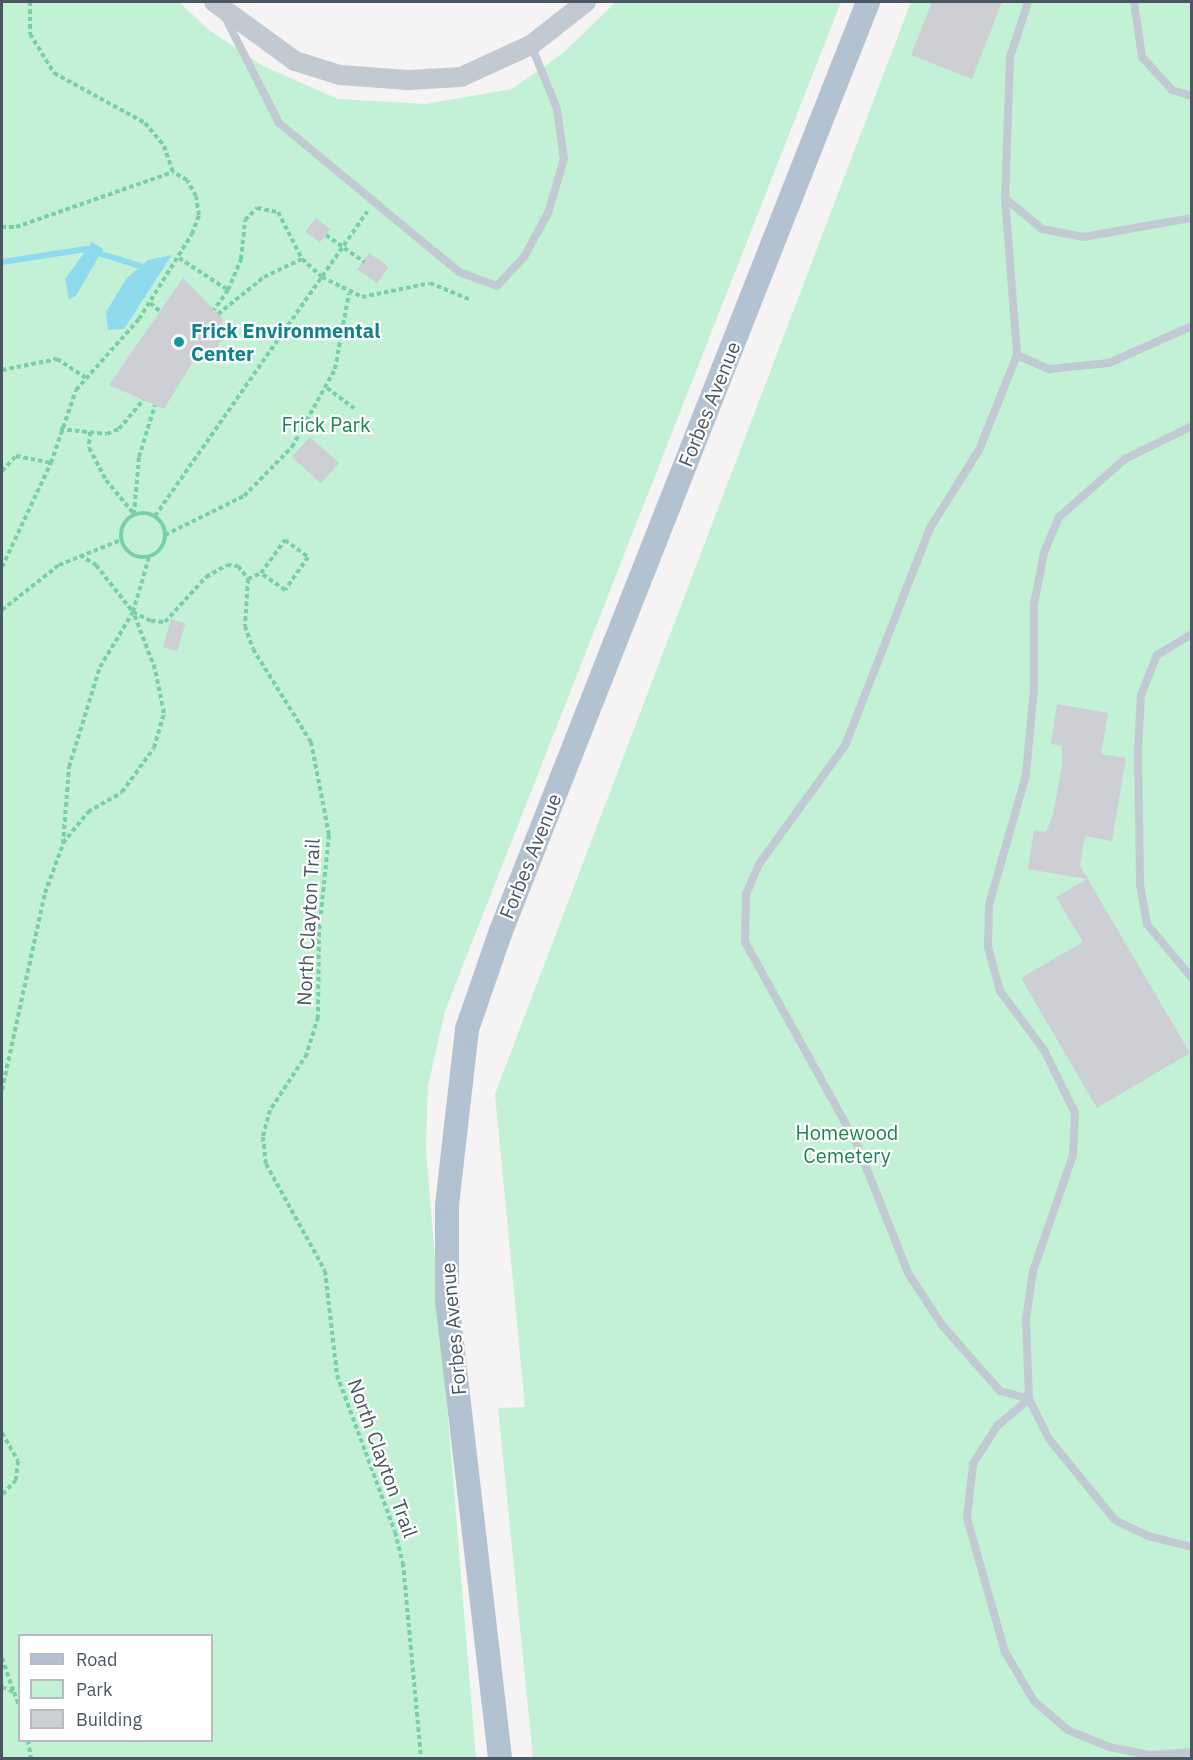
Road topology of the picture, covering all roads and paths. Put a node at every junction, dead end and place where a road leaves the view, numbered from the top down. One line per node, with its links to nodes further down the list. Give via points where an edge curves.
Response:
1 (30, 2): 9 (path, via 30,34 54,73 145,123 164,146)
2 (586, 2): 7 (street)
3 (868, 2): 68 (main road, Forbes Avenue, via 501,931 467,1029 447,1205 447,1301)
4 (1028, 2): 10 (lane, via 1010,57)
5 (1134, 2): 8 (lane, via 1142,57 1172,90)
6 (218, 6): 7 (street, via 295,61 340,75 408,80 461,77); 11 (lane, via 279,123)
7 (531, 45): 11 (lane, via 557,109 564,159 548,213 524,257 497,286 459,272)
8 (1191, 96)
9 (173, 172): 13 (path, via 16,227); 17 (path, via 188,180 199,215)
10 (1005, 198): 12 (lane, via 1042,229 1083,237); 28 (lane)
11 (373, 204): 15 (path)
12 (1191, 218)
13 (2, 227)
14 (326, 235): 15 (path)
15 (343, 247): 18 (path); 19 (path)
16 (302, 259): 19 (path); 20 (path, via 278,212 257,208 245,220 241,259); 26 (path, via 264,277)
17 (178, 260): 20 (path); 23 (path)
18 (364, 261)
19 (322, 277): 21 (path); 41 (path)
20 (228, 290): 24 (path)
21 (349, 293): 22 (path, via 384,296 430,283); 31 (path, via 341,346)
22 (471, 300)
23 (150, 303): 25 (path); 30 (path)
24 (214, 310)
25 (160, 311)
26 (218, 315)
27 (1191, 326): 28 (lane, via 1109,363 1049,369)
28 (1017, 355): 55 (lane, via 979,450 930,528 846,744 759,864 746,894 745,942 856,1142 908,1273 942,1325 1000,1391)
29 (2, 370): 30 (path, via 57,359)
30 (86, 378): 36 (path)
31 (327, 388): 34 (path); 42 (path, via 309,425 268,475 214,514)
32 (143, 400): 37 (path, via 119,429)
33 (155, 405): 40 (path, via 138,469)
34 (354, 408)
35 (1191, 426): 55 (lane, via 1125,459 1059,518 1034,604 1034,688 1026,775 989,905 988,947 1000,991 1044,1050 1075,1113 1073,1155 1033,1271 1026,1319)
36 (60, 429): 37 (path); 38 (path)
37 (90, 432): 40 (path, via 89,448 106,480)
38 (51, 463): 39 (path, via 16,456); 46 (path)
39 (2, 471)
40 (134, 514): 41 (path); 43 (path, via 124,523)
41 (155, 516): 42 (path)
42 (165, 535): 45 (path, via 160,548)
43 (121, 540): 44 (path); 45 (path, via 129,553)
44 (80, 555): 49 (path); 50 (path, via 96,565)
45 (149, 557): 50 (path)
46 (2, 567)
47 (261, 573): 47 (path, via 285,590 308,557 285,540); 48 (path)
48 (248, 579): 50 (path, via 238,566 227,565 206,577 165,622); 67 (path, North Clayton Trail, via 245,627 253,649 311,742 329,835 319,932 318,1017 307,1054 270,1110 263,1137 266,1164 325,1271 337,1375 398,1542)
49 (2, 610)
50 (133, 612): 52 (path, via 100,667 69,767); 52 (path, via 155,669 164,713 154,748 122,792 88,812)
51 (1191, 634): 53 (lane, via 1157,655 1141,695 1138,762 1140,884 1147,924)
52 (63, 844): 54 (path, via 45,893)
53 (1191, 978)
54 (2, 1090)
55 (1029, 1399): 58 (lane, via 1061,1456 1115,1520 1148,1536); 65 (lane, via 997,1426 973,1464 967,1518 1005,1652 1034,1701 1068,1730 1109,1747)
56 (2, 1433): 57 (path, via 18,1461 16,1480)
57 (2, 1495)
58 (1191, 1544)
59 (2, 1658): 61 (path)
60 (2, 1687): 61 (path)
61 (14, 1692): 62 (path)
62 (18, 1703)
63 (28, 1742): 66 (path)
64 (1191, 1752): 65 (lane)
65 (1177, 1756)
66 (31, 1758)
67 (421, 1758)
68 (500, 1758)

